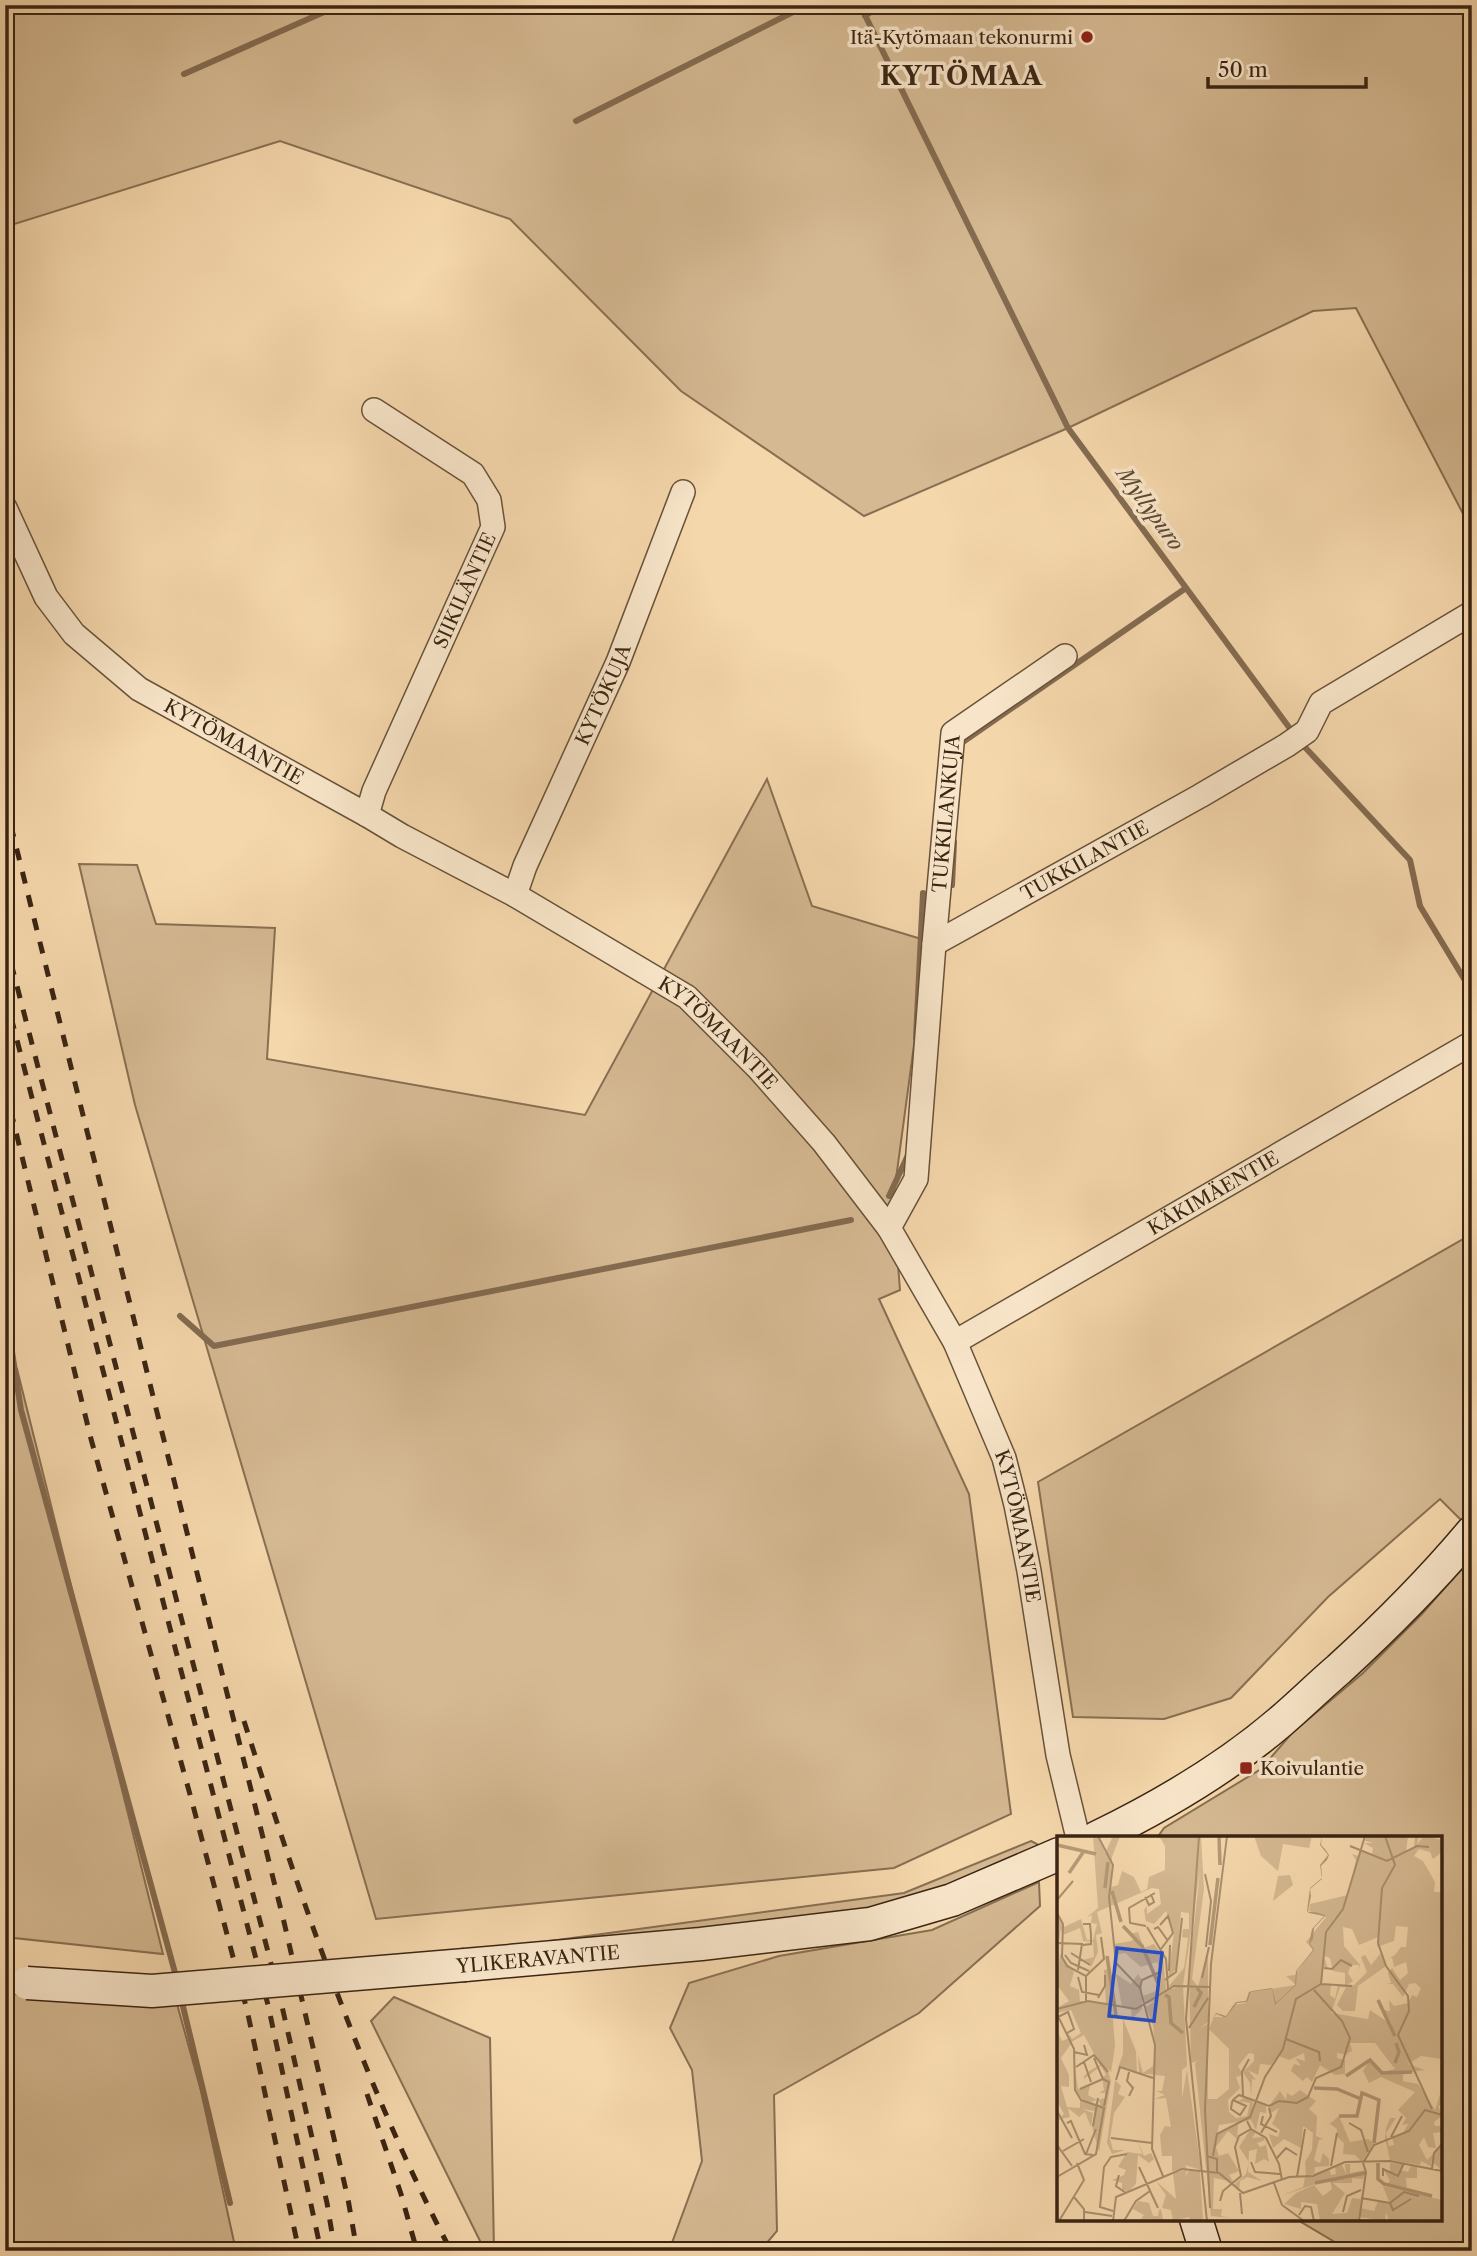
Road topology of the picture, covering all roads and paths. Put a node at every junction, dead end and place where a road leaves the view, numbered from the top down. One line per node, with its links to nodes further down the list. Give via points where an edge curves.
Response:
1 (374, 410): 6 (street, SIIKILÄNTIE, via 472,474 489,500 493,527 374,790)
2 (683, 492): 7 (street, KYTÖKUJA, via 618,662)
3 (5, 508): 6 (street, KYTÖMAANTIE, via 46,597 74,634 139,689)
4 (1472, 613): 8 (street, TUKKILANTIE, via 1321,703 1307,731 1287,745)
5 (1065, 656): 8 (street, TUKKILANKUJA, via 953,733)
6 (368, 815): 7 (street, KYTÖMAANTIE)
7 (515, 895): 10 (street, KYTÖMAANTIE, via 687,997 824,1143)
8 (934, 944): 10 (street, via 916,1179)
9 (1472, 1043): 11 (street, KÄKIMÄENTIE)
10 (889, 1228): 11 (street, KYTÖMAANTIE)
11 (954, 1342): 13 (street, KYTÖMAANTIE, via 1004,1458 1016,1505 1058,1755)
12 (1472, 1532): 14 (street, via 1412,1599 1279,1723 1174,1796)
13 (1078, 1836)
14 (1100, 1836)
15 (1057, 1855): 16 (street, YLIKERAVANTIE, bridge, via 952,1900 870,1924 701,1944 152,1991)
16 (16, 1981)
17 (1197, 2221): 18 (street)
18 (1206, 2251)

